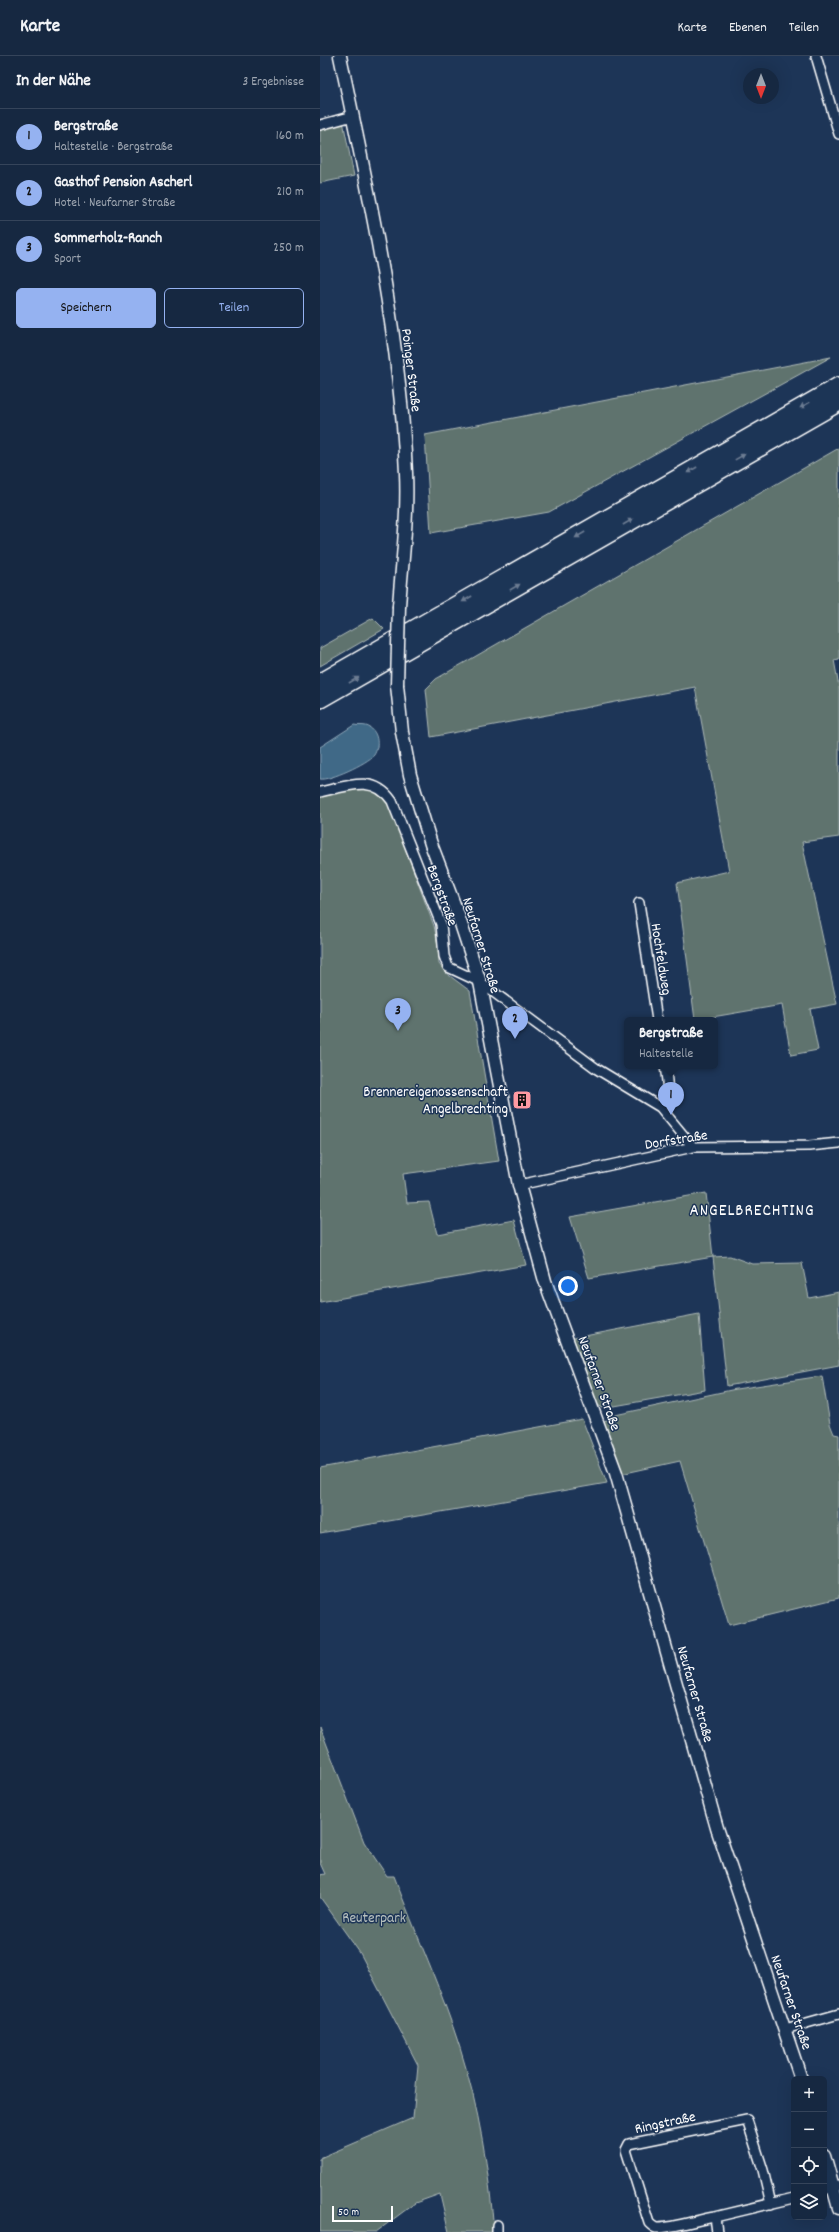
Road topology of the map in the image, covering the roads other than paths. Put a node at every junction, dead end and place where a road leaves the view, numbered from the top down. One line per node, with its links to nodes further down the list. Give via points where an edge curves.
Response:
1 (340, 56): 3 (street, Poinger Straße)
2 (816, 56): 5 (street)
3 (353, 116): 4 (street); 9 (street, Poinger Straße, bridge, via 382,270 403,428 406,519 399,606)
4 (320, 125)
5 (839, 134)
6 (839, 386): 8 (highway, one-way to 8)
7 (839, 402): 10 (highway, one-way to 7)
8 (320, 683)
9 (397, 689): 13 (street, Neufarner Straße, via 402,732 417,802)
10 (320, 699)
11 (320, 792): 13 (street, Bergstraße, via 373,784 386,792 392,801 441,924 444,956 448,967)
12 (638, 903): 14 (street, Hochfeldweg)
13 (480, 982): 16 (street, Bergstraße, via 597,1069); 19 (street, Neufarner Straße)
14 (657, 1017)
15 (665, 1069): 16 (street, via 669,1091)
16 (660, 1108): 18 (street, Bergstraße)
17 (839, 1143): 18 (street, Dorfstraße, via 809,1146)
18 (693, 1147): 19 (street, Dorfstraße)
19 (519, 1185): 21 (street, Neufarner Straße, via 545,1281 616,1473 717,1828)
20 (839, 2014): 21 (street)
21 (785, 2030): 22 (street, Neufarner Straße)
22 (800, 2076)
23 (827, 2167): 24 (street)
24 (832, 2187): 27 (street)
25 (791, 2199): 26 (street)
26 (771, 2204): 28 (street); 28 (street, Ringstraße, via 747,2120 629,2144 626,2150 652,2226 657,2228)
27 (839, 2208)
28 (715, 2217): 29 (street)
29 (717, 2232)

